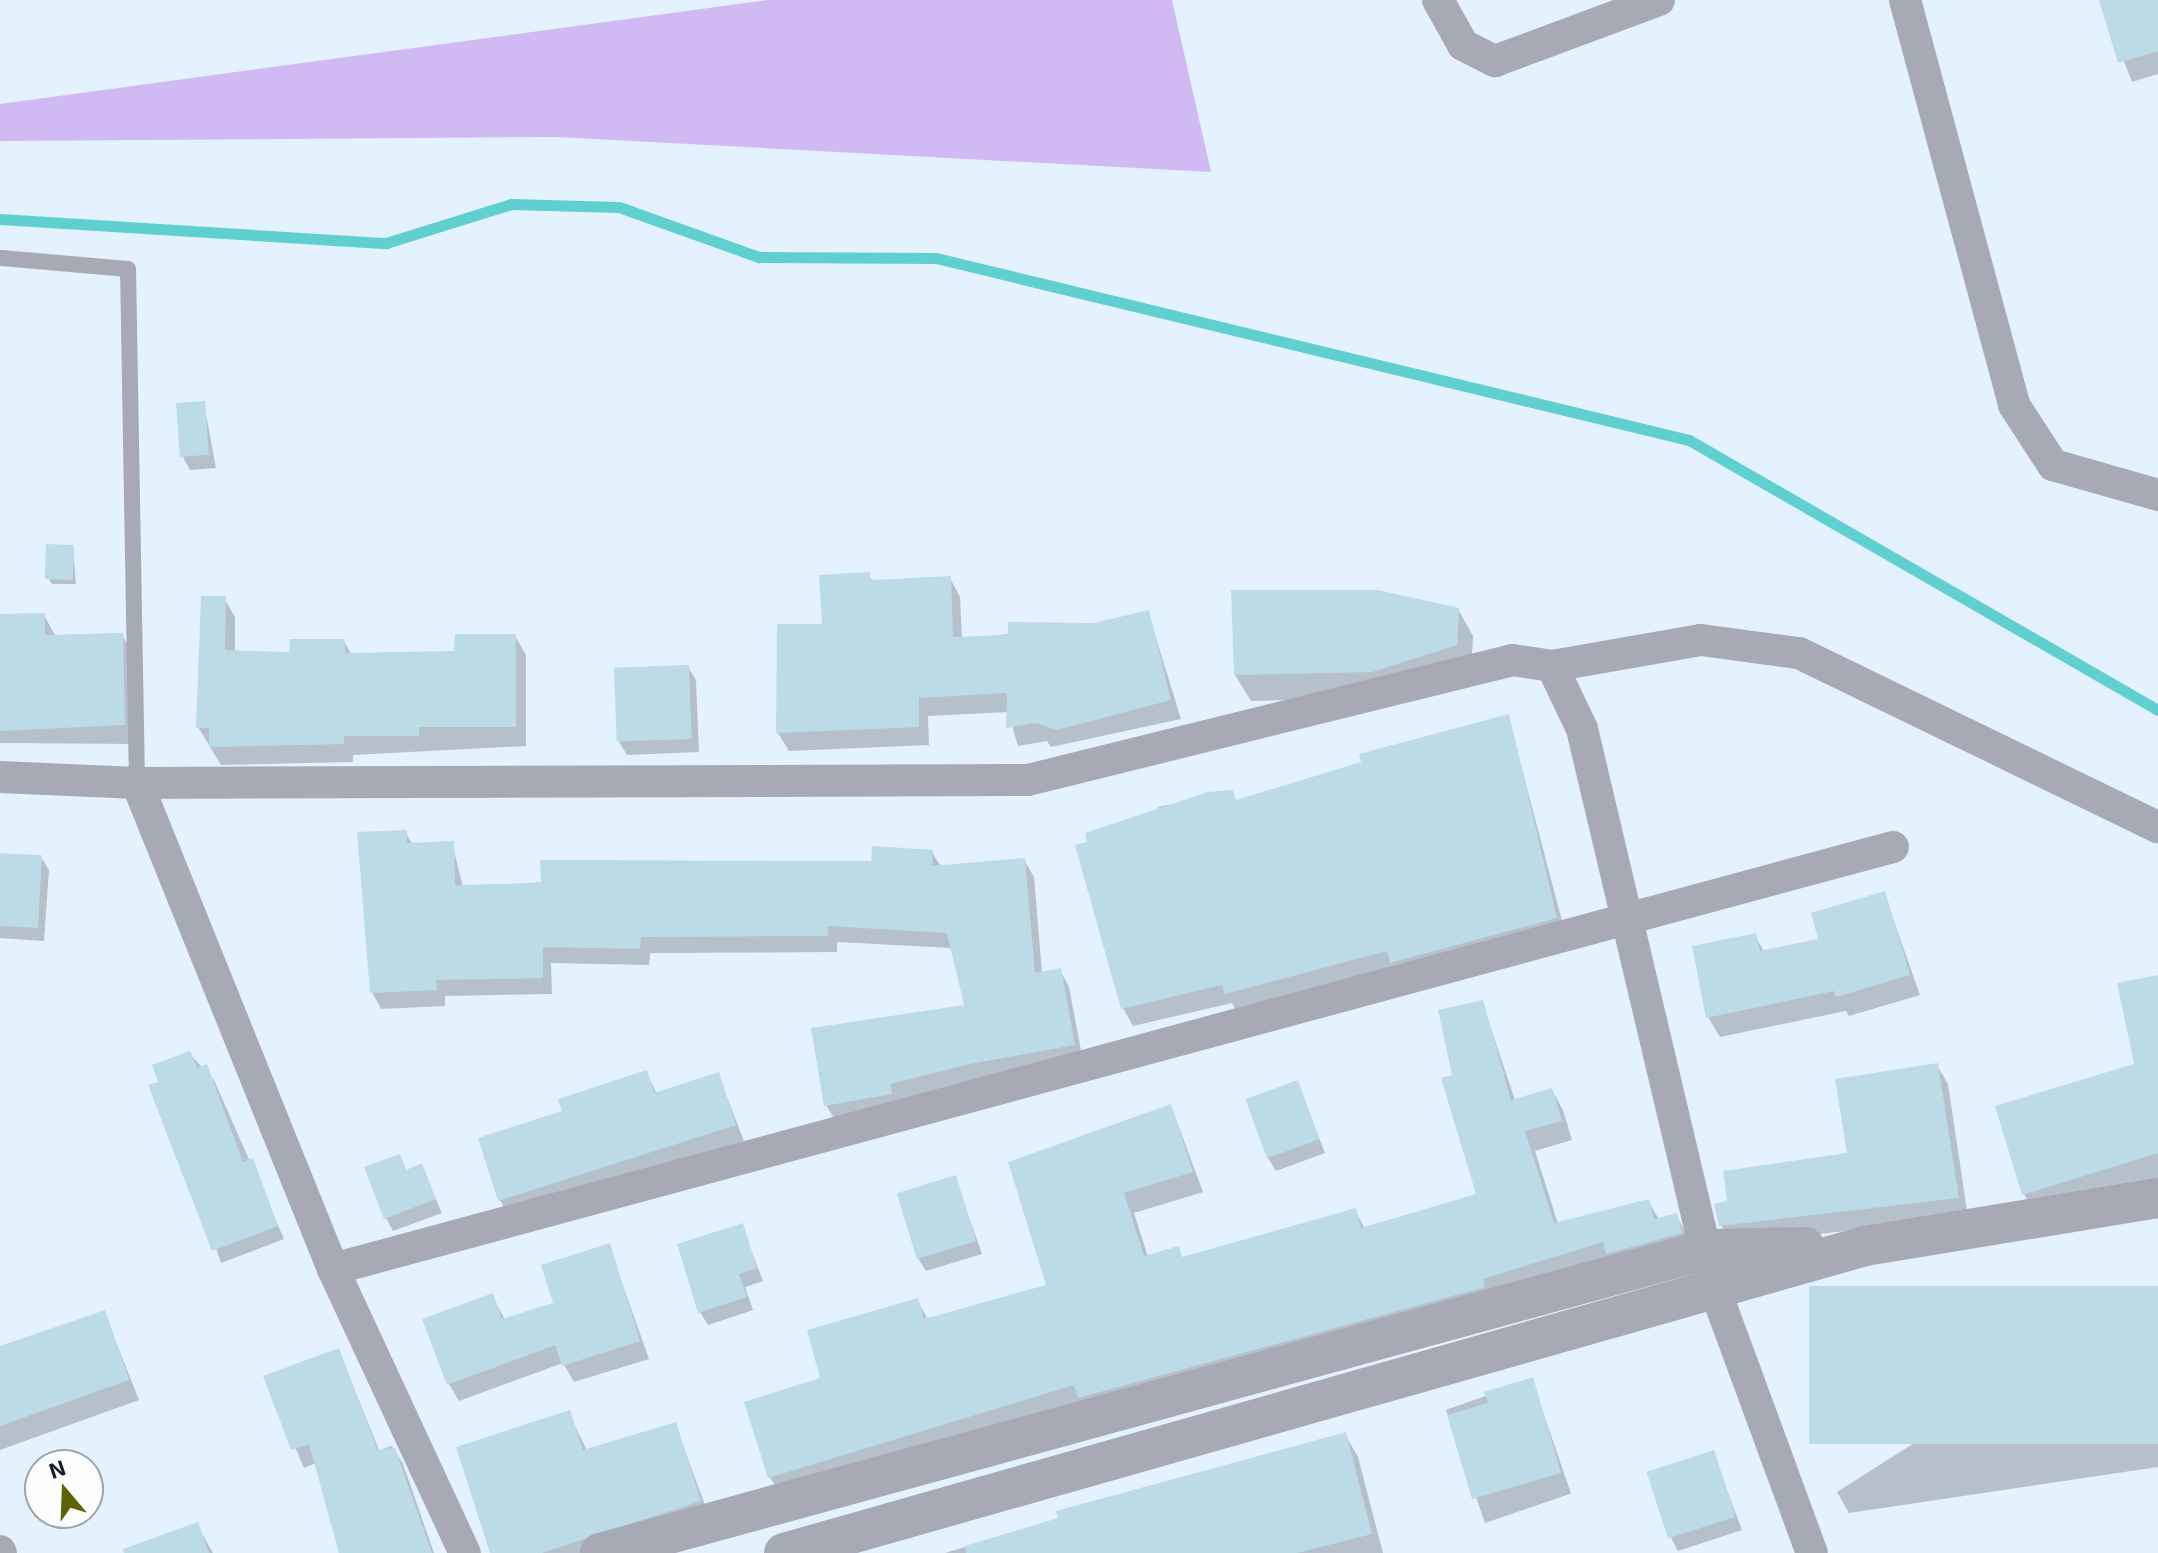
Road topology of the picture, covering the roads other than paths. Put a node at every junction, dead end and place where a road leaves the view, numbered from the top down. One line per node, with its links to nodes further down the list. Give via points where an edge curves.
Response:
1 (1438, 0): 2 (street, via 1463,45 1495,61)
2 (1659, 0)
3 (1905, 0): 5 (street, via 2014,405 2053,465)
4 (2, 258): 8 (lane, via 128,269)
5 (2158, 495)
6 (1552, 666): 8 (street, via 1512,660 1028,780); 9 (street, via 1701,640 1799,653); 11 (street, via 1582,729)
7 (0, 777): 8 (street)
8 (137, 783): 14 (street)
9 (2158, 827)
10 (1893, 847): 11 (street)
11 (1628, 917): 13 (street); 14 (street)
12 (2158, 1198): 13 (street)
13 (1712, 1268): 16 (street); 17 (street); 18 (street)
14 (333, 1269): 15 (street)
15 (465, 1553)
16 (600, 1553)
17 (784, 1553)
18 (1812, 1553)

